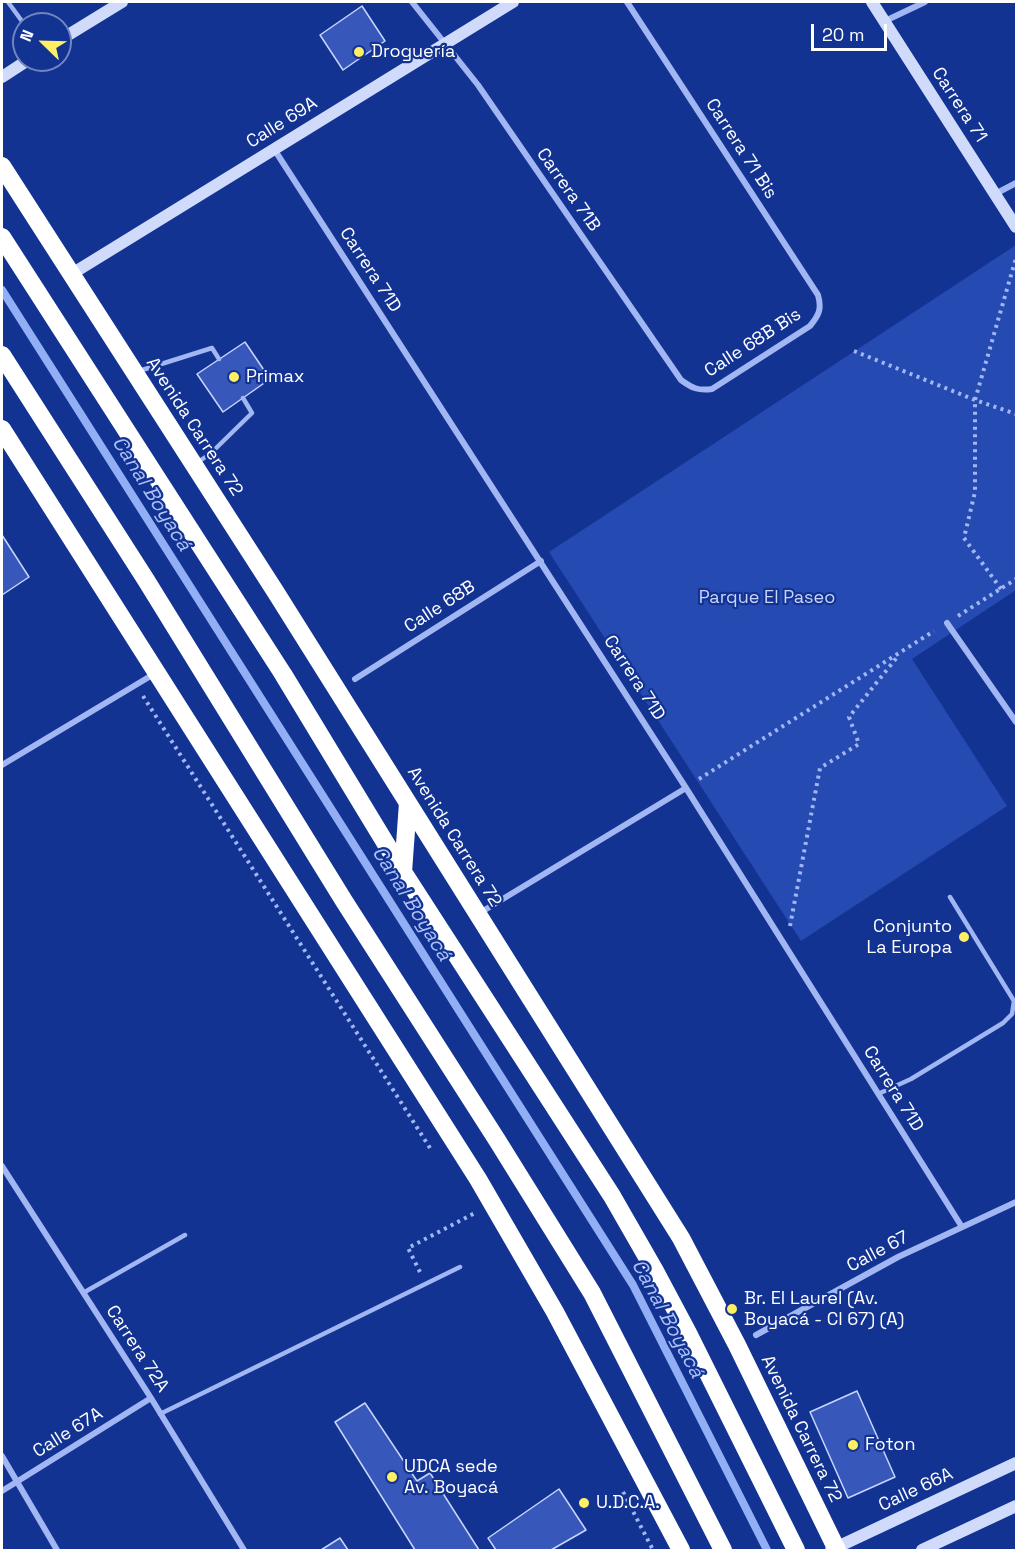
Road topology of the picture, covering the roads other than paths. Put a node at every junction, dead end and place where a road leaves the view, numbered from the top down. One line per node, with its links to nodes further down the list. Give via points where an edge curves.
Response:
1 (122, 2): 8 (street)
2 (412, 2): 9 (street, Carrera 71B)
3 (513, 2): 9 (street, Calle 69A)
4 (627, 2): 17 (street, Carrera 71 Bis, via 818,295)
5 (872, 2): 7 (street, Carrera 71)
6 (924, 2): 7 (street)
7 (884, 22): 13 (street, Carrera 71)
8 (72, 33)
9 (445, 44): 10 (street, Calle 69A); 21 (street, Carrera 71B, via 478,85 681,380)
10 (274, 149): 16 (street, Calle 69A); 25 (street, Carrera 71D)
11 (2, 166): 16 (highway, Avenida Carrera 72)
12 (1017, 183): 13 (street)
13 (995, 194): 14 (street, Carrera 71)
14 (1017, 227)
15 (2, 237): 33 (highway, via 283,674)
16 (70, 275): 20 (highway, Avenida Carrera 72)
17 (819, 315): 21 (street, Calle 68B Bis, via 810,326 712,389)
18 (2, 355): 55 (highway, via 592,1293)
19 (219, 359): 20 (lane, via 212,348)
20 (134, 373): 24 (highway, Avenida Carrera 72)
21 (702, 391)
22 (243, 398): 24 (lane, via 252,413)
23 (2, 429): 27 (highway)
24 (193, 465): 32 (highway, Avenida Carrera 72)
25 (541, 561): 28 (street, Calle 68B); 31 (street, Carrera 71D)
26 (947, 623): 29 (street)
27 (157, 672): 30 (street); 54 (highway, via 492,1204 555,1312)
28 (355, 679)
29 (1017, 722)
30 (2, 765)
31 (686, 788): 35 (street); 36 (street, Carrera 71D)
32 (408, 803): 33 (highway); 35 (highway, Avenida Carrera 72)
33 (403, 872): 56 (highway, via 629,1225 688,1333)
34 (950, 897): 36 (lane, via 1014,1001 1012,1014 1004,1023)
35 (478, 914): 51 (highway, Avenida Carrera 72, via 681,1238 737,1345)
36 (878, 1094): 39 (street, Carrera 71D)
37 (2, 1166): 42 (street, Carrera 72A)
38 (1017, 1202): 39 (street, Calle 67)
39 (962, 1227): 43 (street, Calle 67, via 898,1257)
40 (185, 1235): 42 (lane)
41 (460, 1267): 45 (lane)
42 (83, 1293): 44 (street, Carrera 72A)
43 (756, 1335)
44 (151, 1398): 45 (street, Carrera 72A); 48 (street, Calle 67A)
45 (160, 1414): 53 (street, Carrera 72A)
46 (2, 1456): 48 (street)
47 (1017, 1463): 51 (street, Calle 66A)
48 (16, 1483): 49 (street, Calle 67A); 52 (street)
49 (2, 1491)
50 (1017, 1506): 57 (street)
51 (834, 1550)
52 (57, 1551)
53 (244, 1551)
54 (681, 1551)
55 (723, 1551)
56 (796, 1551)
57 (921, 1551)

